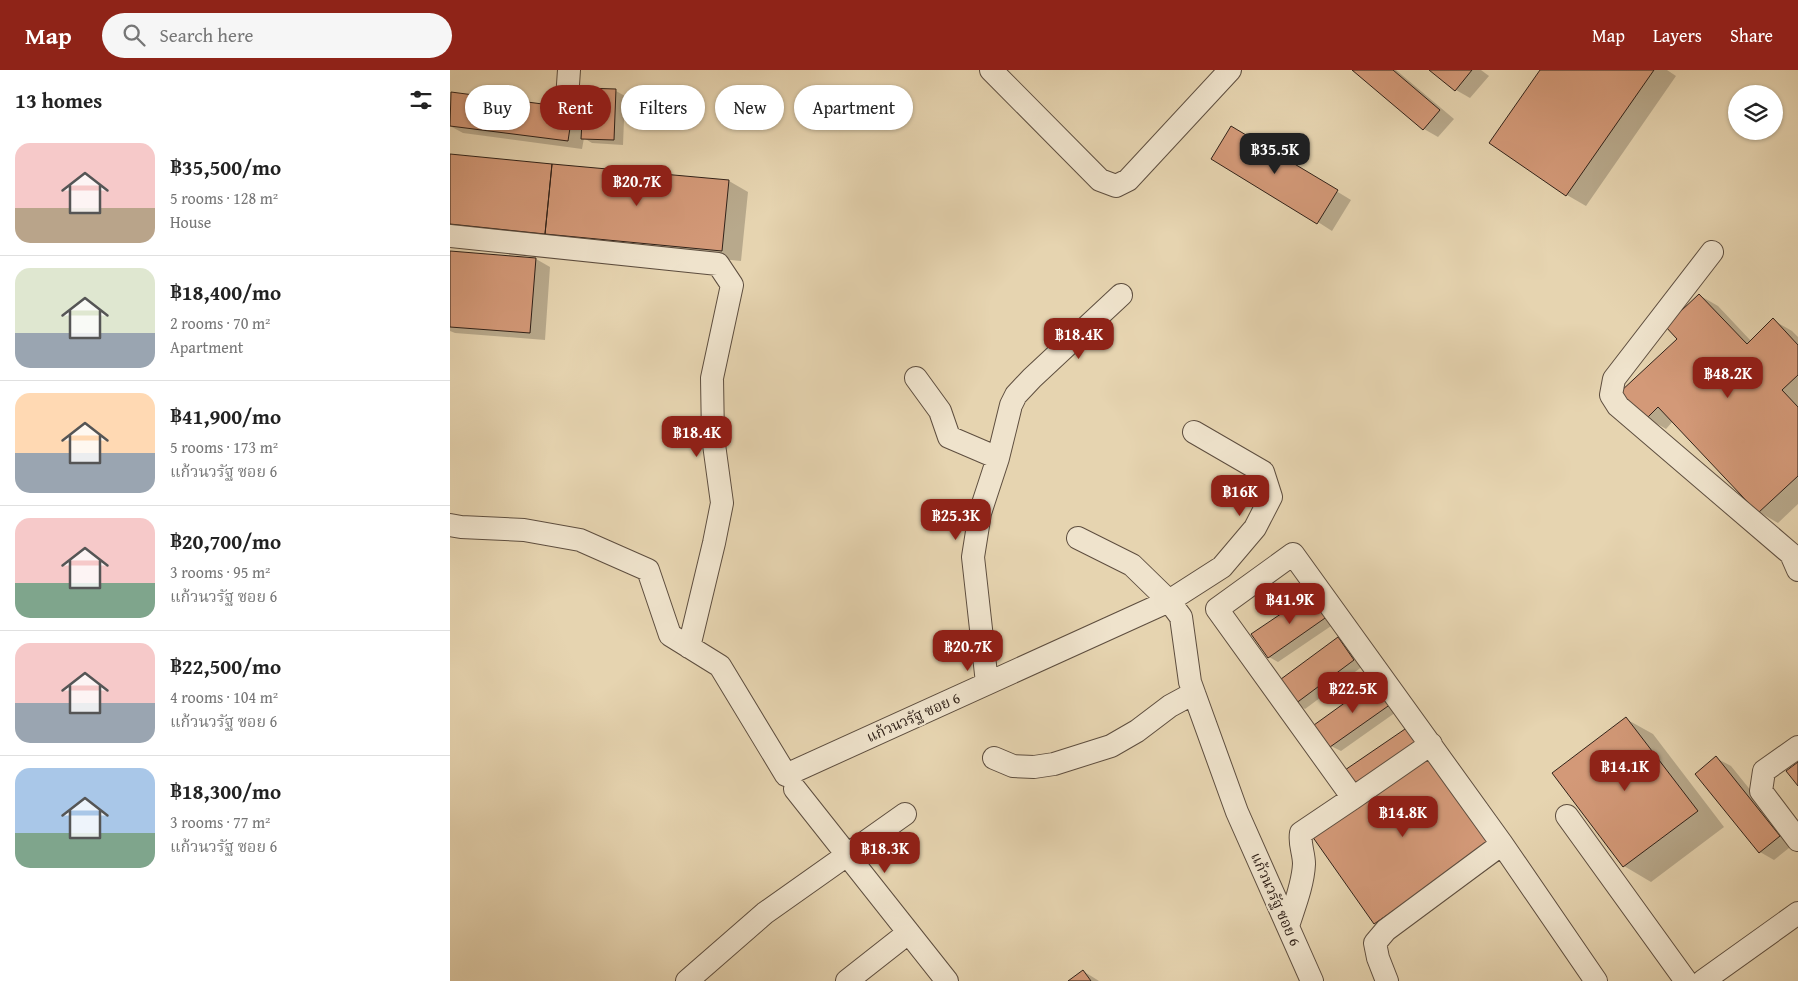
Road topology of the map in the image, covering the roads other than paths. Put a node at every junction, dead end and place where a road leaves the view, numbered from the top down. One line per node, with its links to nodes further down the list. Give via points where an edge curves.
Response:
1 (570, 70): 4 (street)
2 (991, 70): 3 (street, via 1100,180 1116,186 1128,180)
3 (1230, 70)
4 (568, 85)
5 (450, 236): 15 (street, via 718,264 732,284 712,378 713,437 722,502)
6 (1712, 252): 13 (street, via 1614,379 1611,395 1618,406 1791,554)
7 (1121, 295): 10 (street, via 1016,396)
8 (916, 378): 10 (street, via 940,411 949,437)
9 (1194, 432): 14 (street, via 1263,472 1271,497 1255,528 1222,567)
10 (998, 458): 16 (street, via 980,513 972,557)
11 (450, 525): 15 (street, แก้วนวรัฐ ซอย 6, via 524,530 580,540 648,570 670,635)
12 (1078, 538): 14 (street, via 1132,565)
13 (1798, 570)
14 (1169, 601): 16 (street, แก้วนวรัฐ ซอย 6); 17 (street, แก้วนวรัฐ ซอย 6, via 1181,617)
15 (689, 647): 16 (street, แก้วนวรัฐ ซอย 6, via 720,666 786,775)
16 (988, 683)
17 (1194, 693): 20 (street, via 1128,736 1095,752 1034,768 1013,766); 29 (street, แก้วนวรัฐ ซอย 6, via 1237,812)
18 (1431, 744): 22 (street); 22 (street, via 1293,554 1217,609); 26 (street)
19 (1798, 747): 25 (street, via 1764,771 1761,791)
20 (994, 758)
21 (795, 789): 27 (street)
22 (1353, 798): 29 (street, via 1301,833 1299,840 1304,863)
23 (905, 814): 27 (street)
24 (1567, 816): 37 (street)
25 (1798, 840)
26 (1502, 844): 35 (street, via 1386,930 1376,943); 36 (street)
27 (847, 856): 30 (street); 31 (street, via 765,913)
28 (1798, 913): 38 (street)
29 (1288, 926): 34 (street, แก้วนวรัฐ ซอย 6)
30 (908, 933): 32 (street); 33 (street)
31 (687, 981)
32 (847, 981)
33 (946, 981)
34 (1312, 981)
35 (1386, 981)
36 (1596, 981)
37 (1686, 981)
38 (1704, 981)

